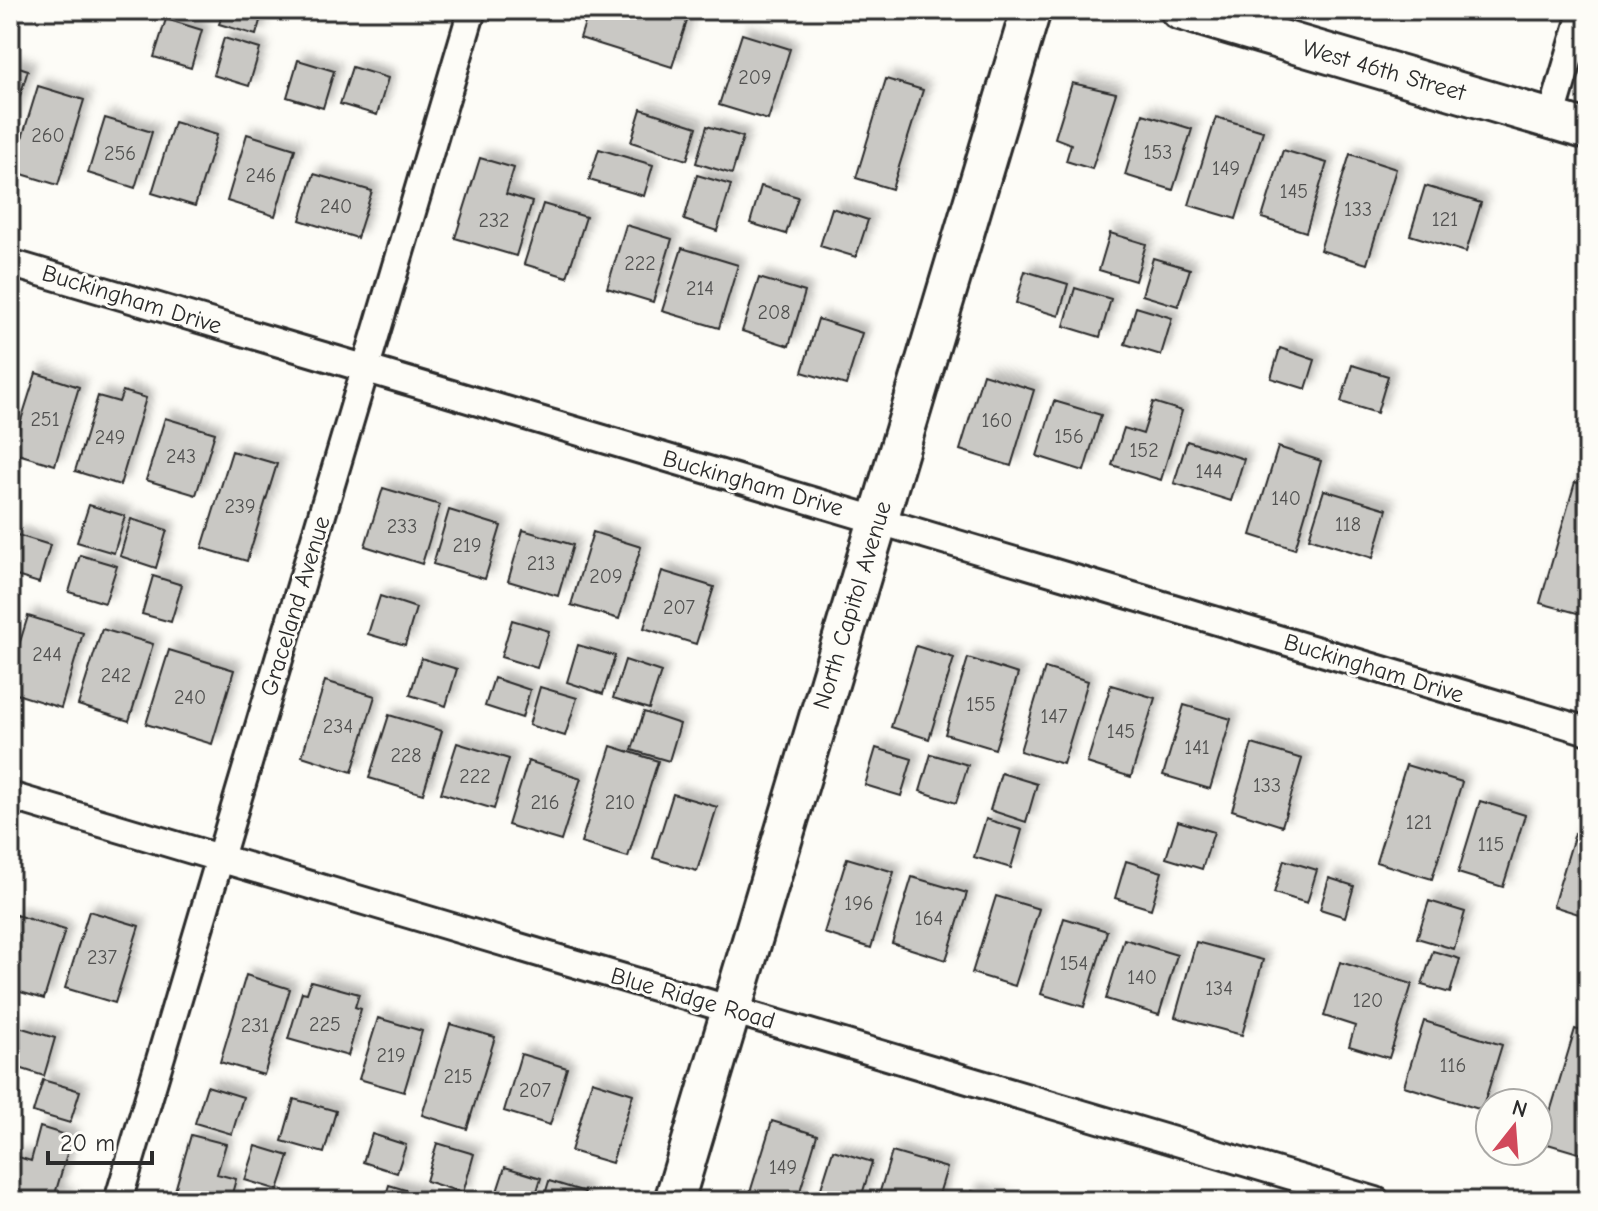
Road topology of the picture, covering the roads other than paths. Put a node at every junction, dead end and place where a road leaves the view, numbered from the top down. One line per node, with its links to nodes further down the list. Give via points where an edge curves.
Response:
1 (472, 10): 8 (street, Graceland Avenue)
2 (1031, 10): 9 (main road, North Capitol Avenue)
3 (1180, 10): 5 (main road, West 46th Street)
4 (1583, 10): 5 (street)
5 (1551, 119): 6 (main road, West 46th Street)
6 (1588, 130)
7 (10, 263): 8 (street, Buckingham Drive)
8 (365, 369): 9 (street, Buckingham Drive); 12 (street, Graceland Avenue)
9 (877, 520): 10 (street, Buckingham Drive); 13 (main road, North Capitol Avenue)
10 (1588, 731)
11 (10, 796): 12 (street, Blue Ridge Road)
12 (220, 859): 13 (street, Blue Ridge Road); 14 (street, Graceland Avenue)
13 (732, 1009): 15 (main road, North Capitol Avenue); 16 (street, Blue Ridge Road)
14 (118, 1201)
15 (674, 1201)
16 (1376, 1201)

